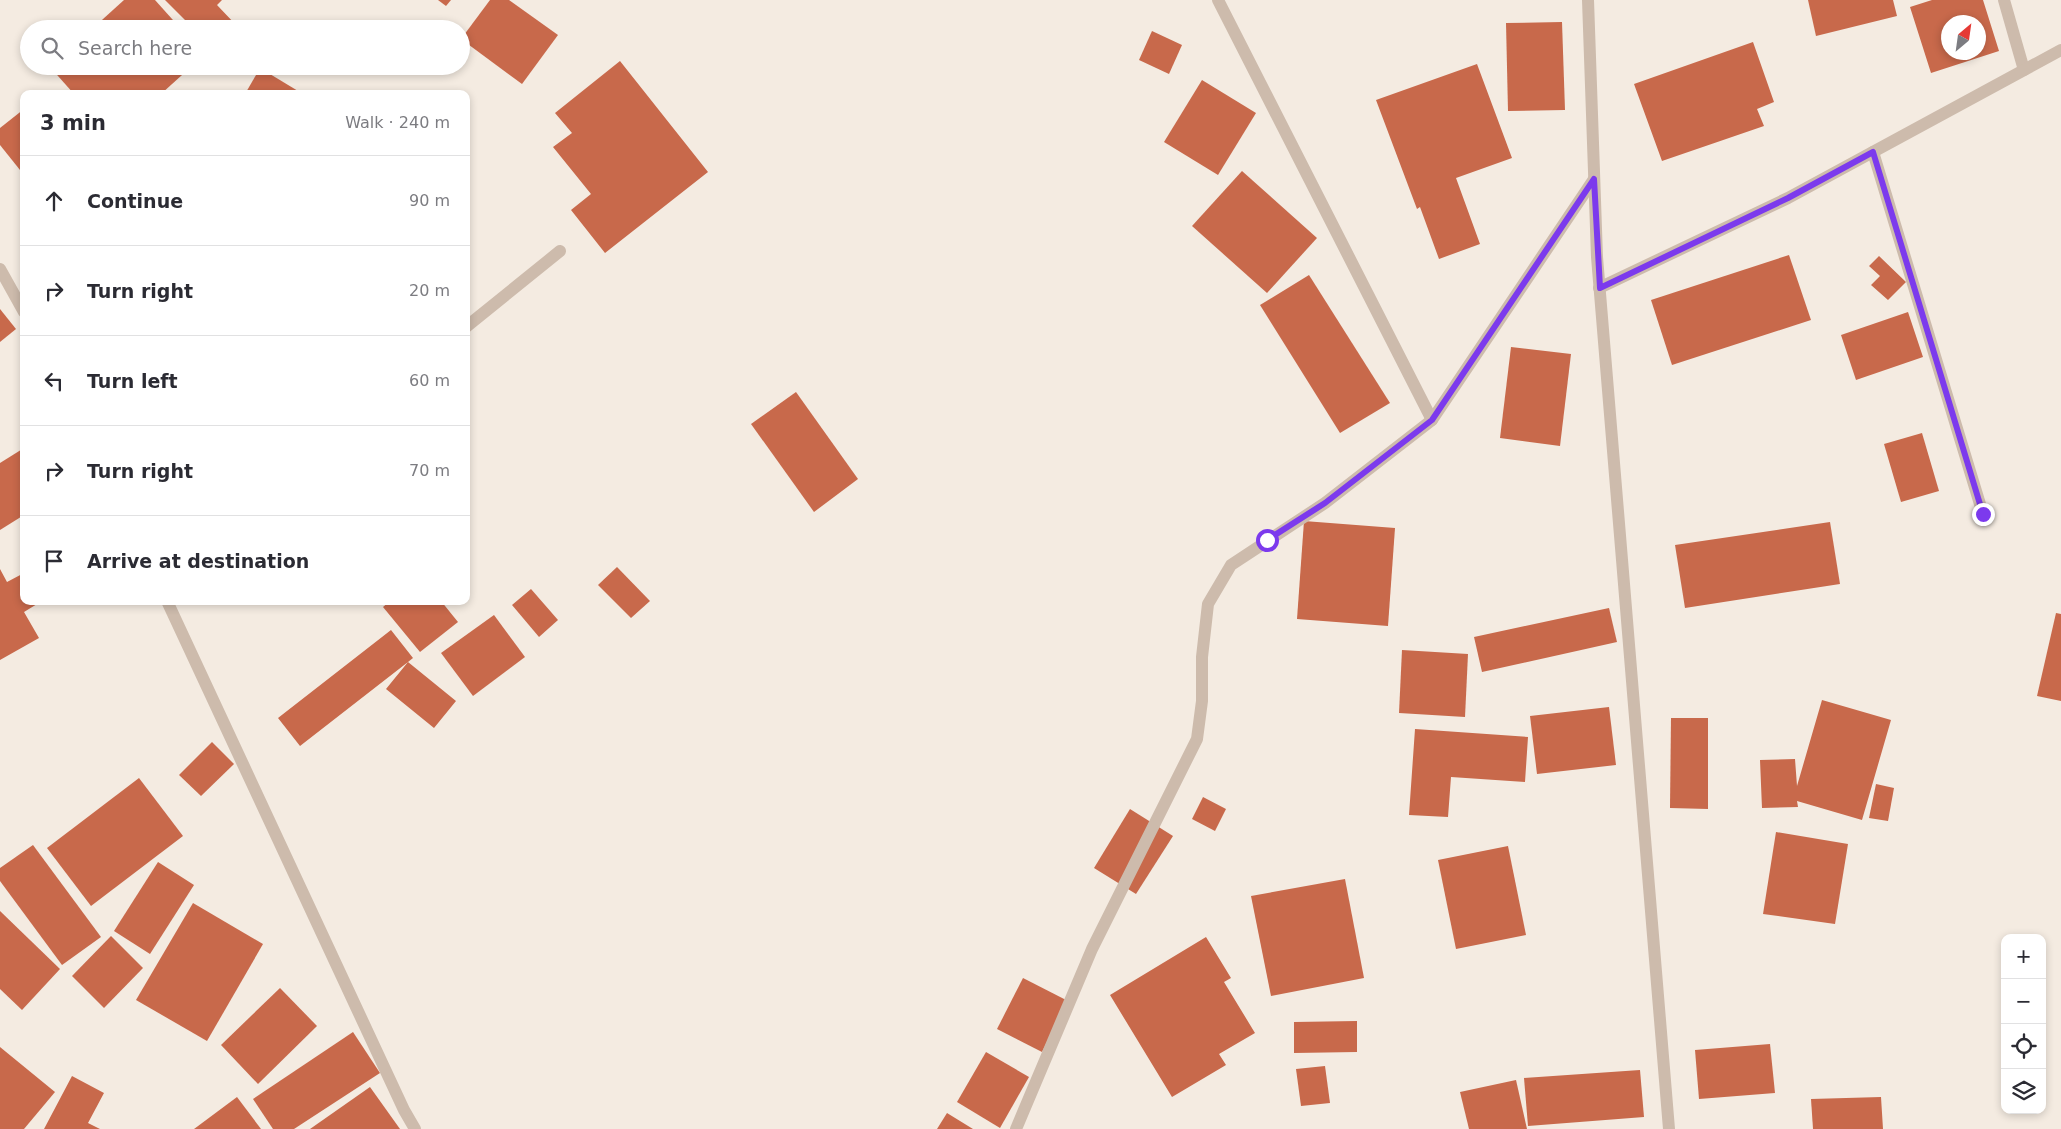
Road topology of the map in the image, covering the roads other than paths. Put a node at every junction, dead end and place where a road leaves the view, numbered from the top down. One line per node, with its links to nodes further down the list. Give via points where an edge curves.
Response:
1 (1218, 0): 13 (street)
2 (1588, 0): 7 (street)
3 (2004, 0): 5 (street)
4 (2061, 50): 5 (street)
5 (2024, 70): 6 (street)
6 (1873, 152): 10 (street, via 1788,198); 14 (street)
7 (1594, 179): 10 (street); 13 (street)
8 (560, 251): 12 (street)
9 (0, 269): 11 (street)
10 (1600, 288): 18 (street)
11 (20, 305)
12 (470, 324)
13 (1432, 420): 17 (street, via 1325,503 1231,565 1208,604 1202,656 1202,701 1196,739 1092,949)
14 (1983, 514)
15 (169, 605): 16 (street)
16 (415, 1129)
17 (1016, 1129)
18 (1669, 1129)

